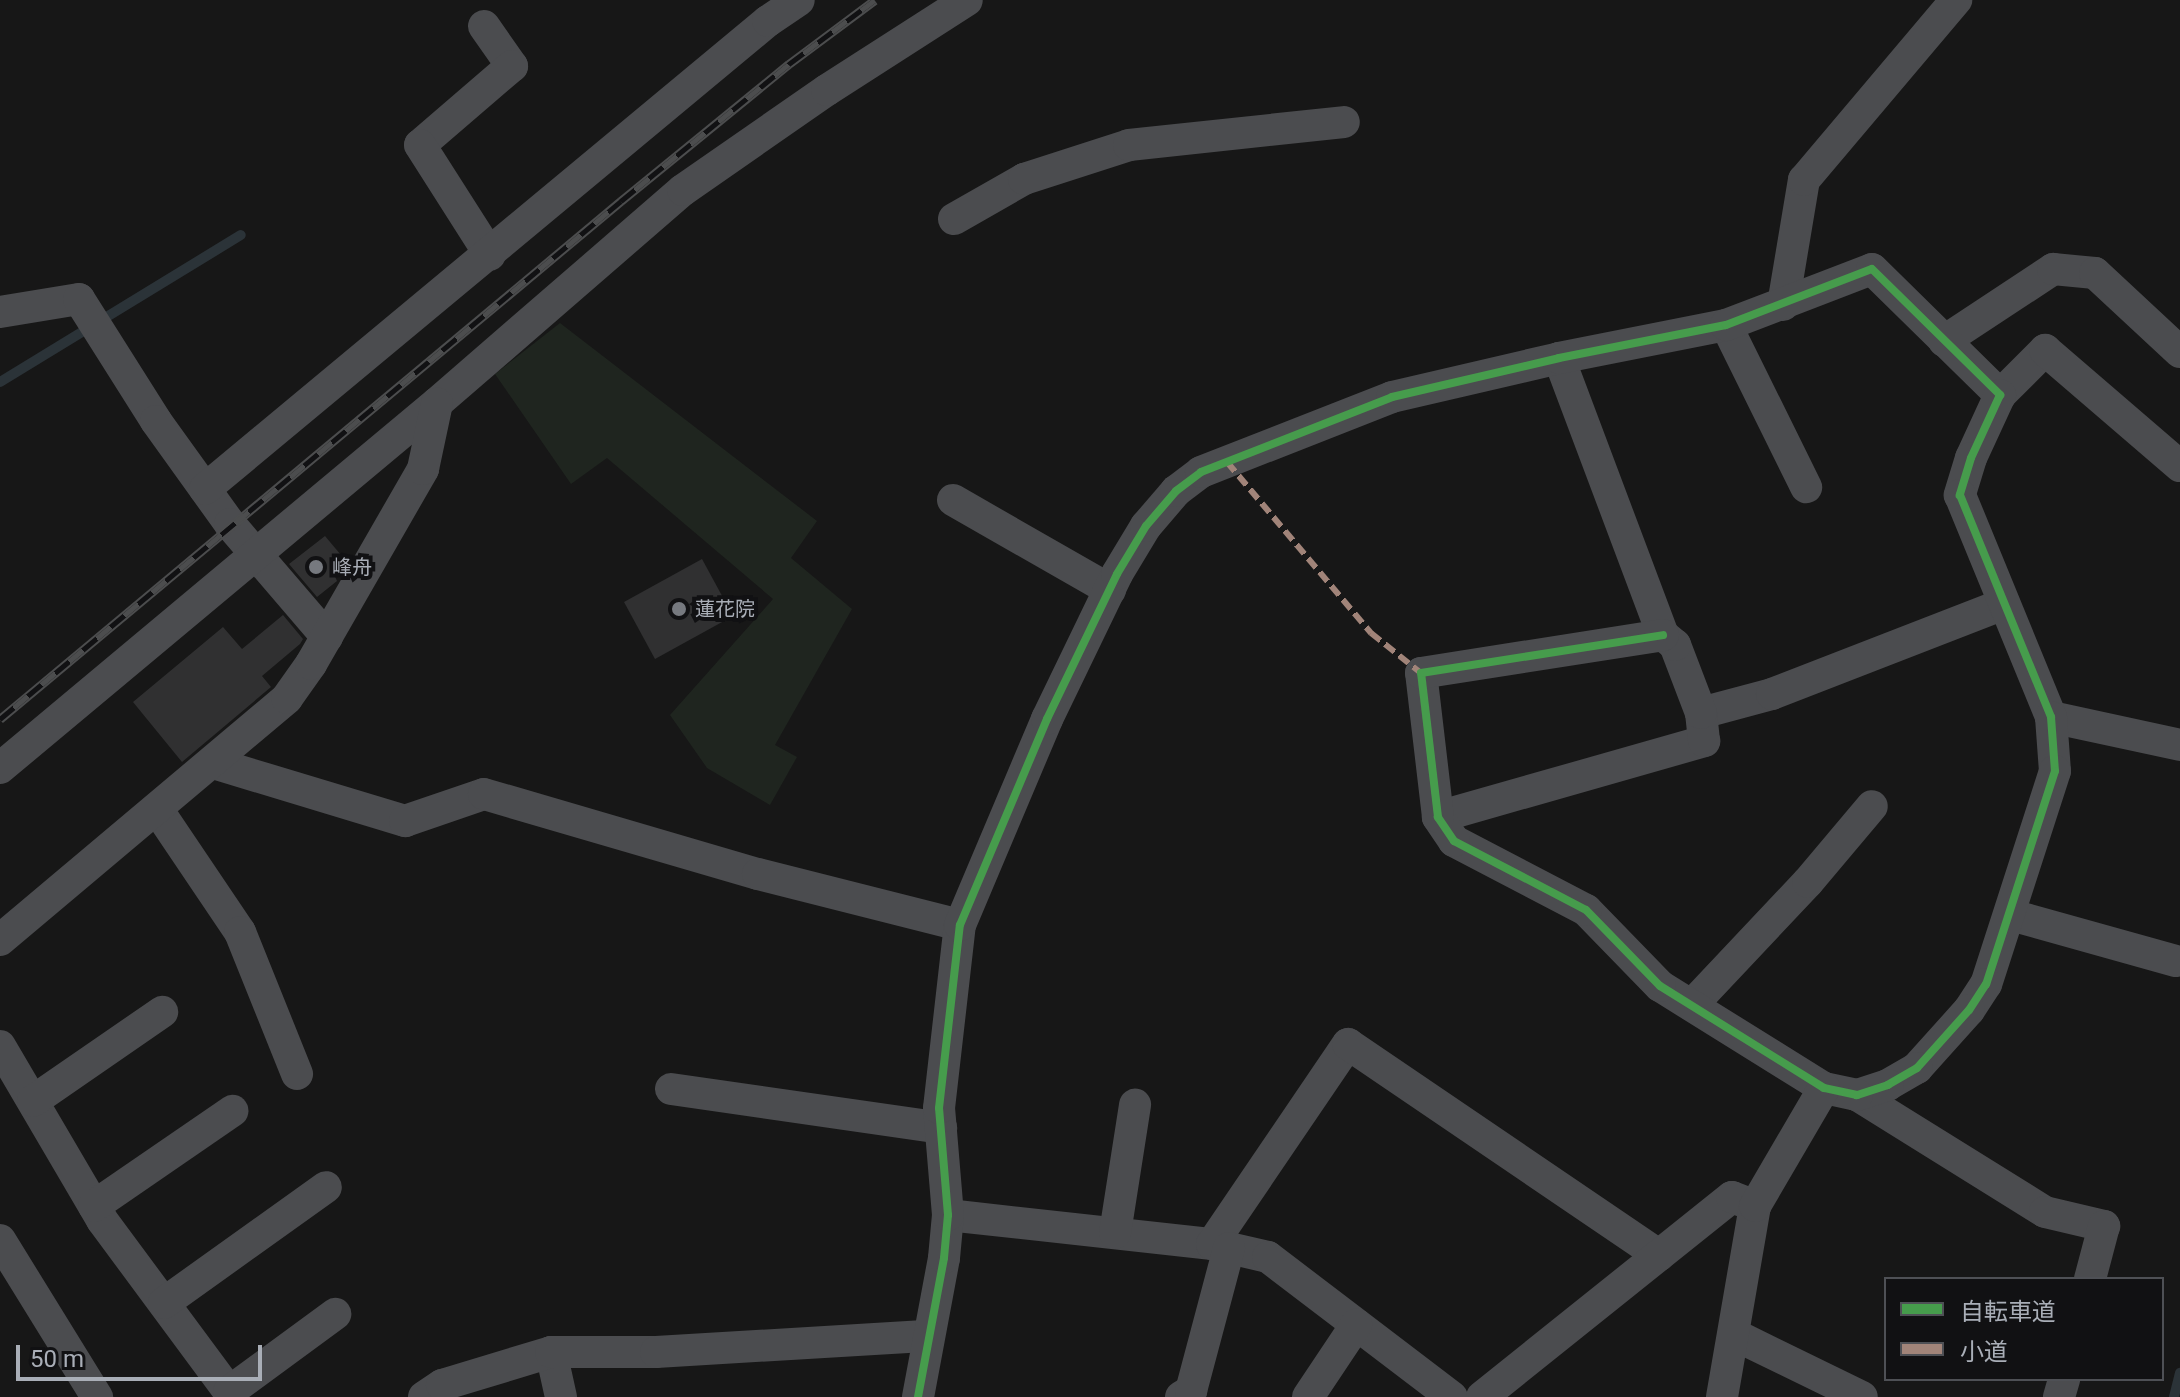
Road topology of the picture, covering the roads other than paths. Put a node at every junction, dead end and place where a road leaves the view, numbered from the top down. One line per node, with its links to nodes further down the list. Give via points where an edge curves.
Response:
1 (799, 0): 7 (street)
2 (967, 0): 15 (street, via 683,190)
3 (1956, 0): 8 (street, via 1804,180)
4 (484, 26): 7 (street, via 512,66 420,145)
5 (1344, 122): 6 (street, via 1129,145 1024,179)
6 (954, 219)
7 (490, 255): 18 (street)
8 (1783, 305): 10 (street); 11 (street, via 1872,269)
9 (0, 312): 18 (street, via 79,299)
10 (1726, 325): 13 (street); 17 (street)
11 (1944, 341): 12 (street, via 2053,269 2095,273); 14 (street)
12 (2180, 352)
13 (1559, 358): 21 (street, via 1392,397 1201,472 1146,526); 23 (street)
14 (2000, 395): 16 (street, via 2045,350); 22 (street, via 1960,495)
15 (437, 403): 20 (street); 24 (street, via 423,469)
16 (2180, 466)
17 (1806, 487)
18 (205, 489): 20 (street)
19 (953, 500): 21 (street)
20 (255, 555): 24 (street); 29 (street)
21 (1110, 590): 34 (street, via 1047,719)
22 (2004, 604): 25 (street, via 1772,694); 26 (street)
23 (1663, 635): 25 (street, via 1675,645); 32 (street, via 1421,673)
24 (327, 637): 28 (street, via 287,698)
25 (1701, 713): 32 (street, via 1704,741)
26 (2051, 717): 27 (street); 33 (street, via 2055,771)
27 (2180, 745)
28 (213, 763): 31 (street); 34 (street, via 405,821 484,794 758,874)
29 (0, 768)
30 (1872, 806): 37 (street)
31 (157, 809): 35 (street); 40 (street, via 240,932)
32 (1438, 817): 37 (street, via 1454,841 1586,910 1660,986)
33 (2011, 915): 36 (street); 43 (street, via 1986,984 1969,1010 1917,1068)
34 (960, 925): 47 (street, via 945,1039)
35 (0, 940)
36 (2176, 961)
37 (1692, 1005): 41 (street)
38 (162, 1012): 44 (street)
39 (0, 1046): 44 (street)
40 (297, 1074)
41 (1824, 1088): 43 (street); 50 (street)
42 (671, 1089): 47 (street)
43 (1857, 1095): 56 (street, via 2045,1212 2104,1226)
44 (33, 1101): 49 (street)
45 (1135, 1105): 52 (street)
46 (232, 1111): 49 (street)
47 (941, 1128): 51 (street)
48 (326, 1187): 57 (street)
49 (94, 1206): 57 (street)
50 (1755, 1206): 55 (street, via 1732,1197); 60 (street)
51 (948, 1215): 52 (street); 61 (street)
52 (1115, 1233): 54 (street)
53 (0, 1240): 64 (street)
54 (1220, 1246): 55 (street, via 1348,1044); 59 (street, via 1268,1257); 68 (street, via 1191,1391)
55 (1659, 1255): 71 (street)
56 (2091, 1277)
57 (164, 1303): 63 (street)
58 (335, 1314): 63 (street)
59 (1356, 1325): 69 (street); 70 (street)
60 (1735, 1335): 72 (street); 73 (street)
61 (929, 1336): 62 (street, via 656,1352); 67 (street)
62 (551, 1352): 65 (street, via 442,1385); 66 (street)
63 (231, 1395)
64 (97, 1397)
65 (424, 1397)
66 (561, 1397)
67 (918, 1397)
68 (1181, 1397)
69 (1308, 1397)
70 (1452, 1397)
71 (1482, 1397)
72 (1722, 1397)
73 (1862, 1397)

